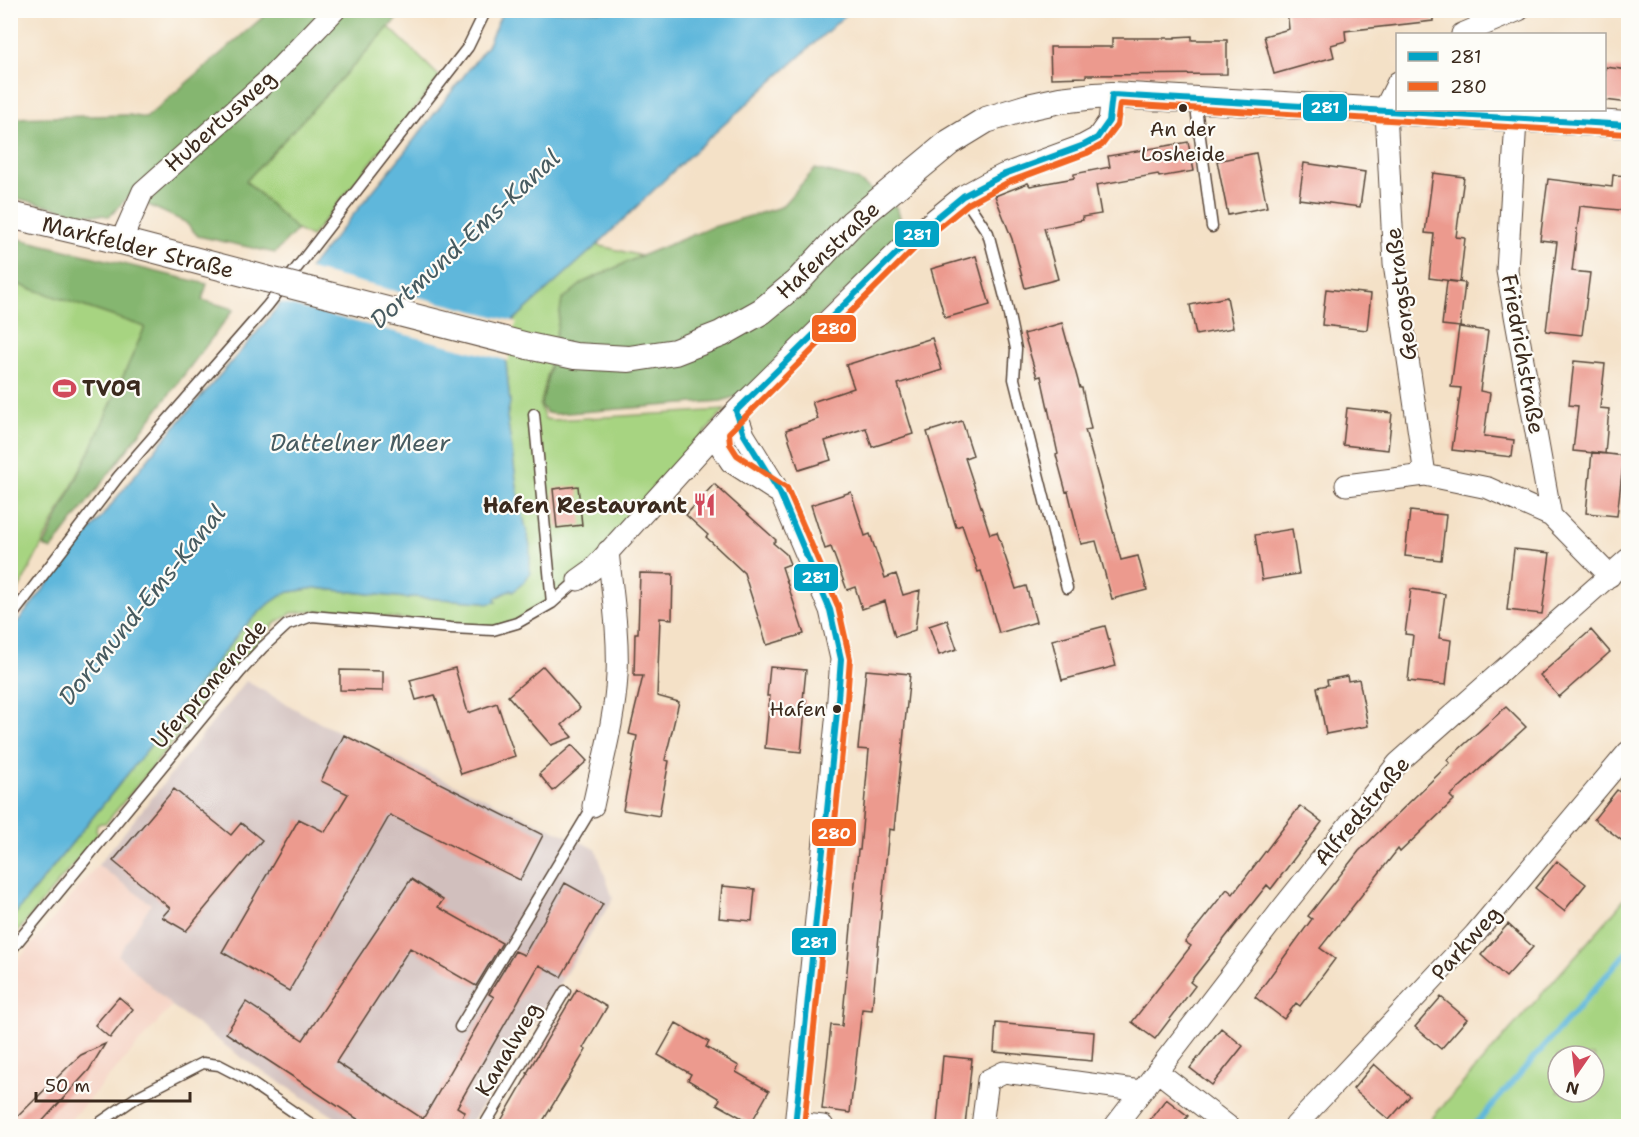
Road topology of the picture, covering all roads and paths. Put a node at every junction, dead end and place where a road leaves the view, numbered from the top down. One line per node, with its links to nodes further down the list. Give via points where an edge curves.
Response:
1 (334, 10): 14 (street, Hubertusweg, via 266,82 142,191)
2 (486, 10): 29 (lane, via 468,47 308,255 118,477)
3 (1519, 10): 4 (street)
4 (1464, 33)
5 (1396, 86): 8 (street)
6 (1112, 95): 7 (street, Hafenstraße); 11 (street, via 1109,122 1097,138 1005,174); 15 (street, Hafenstraße, bridge, via 1028,106 986,120 950,142 852,223 797,282 762,311 721,334 675,352 629,359 574,356)
7 (1195, 100): 8 (street, Hafenstraße); 13 (lane)
8 (1386, 111): 9 (street, Hafenstraße); 19 (street, Georgstraße, via 1394,264)
9 (1516, 120): 10 (street, Hafenstraße); 22 (street, Friedrichstraße, via 1508,271)
10 (1629, 125)
11 (963, 196): 16 (street, via 913,237); 27 (lane, via 988,233 1016,349 1014,379)
12 (10, 215): 14 (street, Markfelder Straße)
13 (1212, 227)
14 (121, 241): 15 (street, Markfelder Straße)
15 (266, 279)
16 (736, 411): 18 (street); 21 (street, via 744,435)
17 (534, 414): 28 (lane)
18 (720, 429): 21 (street, via 721,447 731,462); 23 (street)
19 (1425, 475): 20 (street); 22 (street, via 1488,488)
20 (1346, 485)
21 (780, 493): 37 (street, via 830,610 841,659)
22 (1551, 516): 25 (street)
23 (608, 550): 26 (street); 31 (street, via 617,674 615,704)
24 (1629, 559): 25 (street, Alfredstraße)
25 (1610, 576): 35 (street, Alfredstraße, via 1398,763)
26 (578, 580): 28 (lane, Uferpromenade)
27 (1067, 588)
28 (552, 603): 32 (lane, Uferpromenade, via 517,623 493,630 312,616 287,625 240,672)
29 (10, 618)
30 (1629, 752): 45 (street, Parkweg, via 1475,934)
31 (593, 806): 34 (lane)
32 (10, 951)
33 (565, 991): 40 (lane, Kanalweg)
34 (460, 1027)
35 (1157, 1071): 36 (street, Alfredstraße); 44 (street)
36 (1142, 1091): 42 (street, via 1004,1072 988,1080); 43 (street, Alfredstraße)
37 (795, 1125): 41 (street)
38 (95, 1126): 39 (lane, via 137,1097 203,1063 219,1065 244,1078)
39 (314, 1126)
40 (484, 1126)
41 (823, 1126)
42 (982, 1126)
43 (1115, 1126)
44 (1228, 1126)
45 (1295, 1126)

